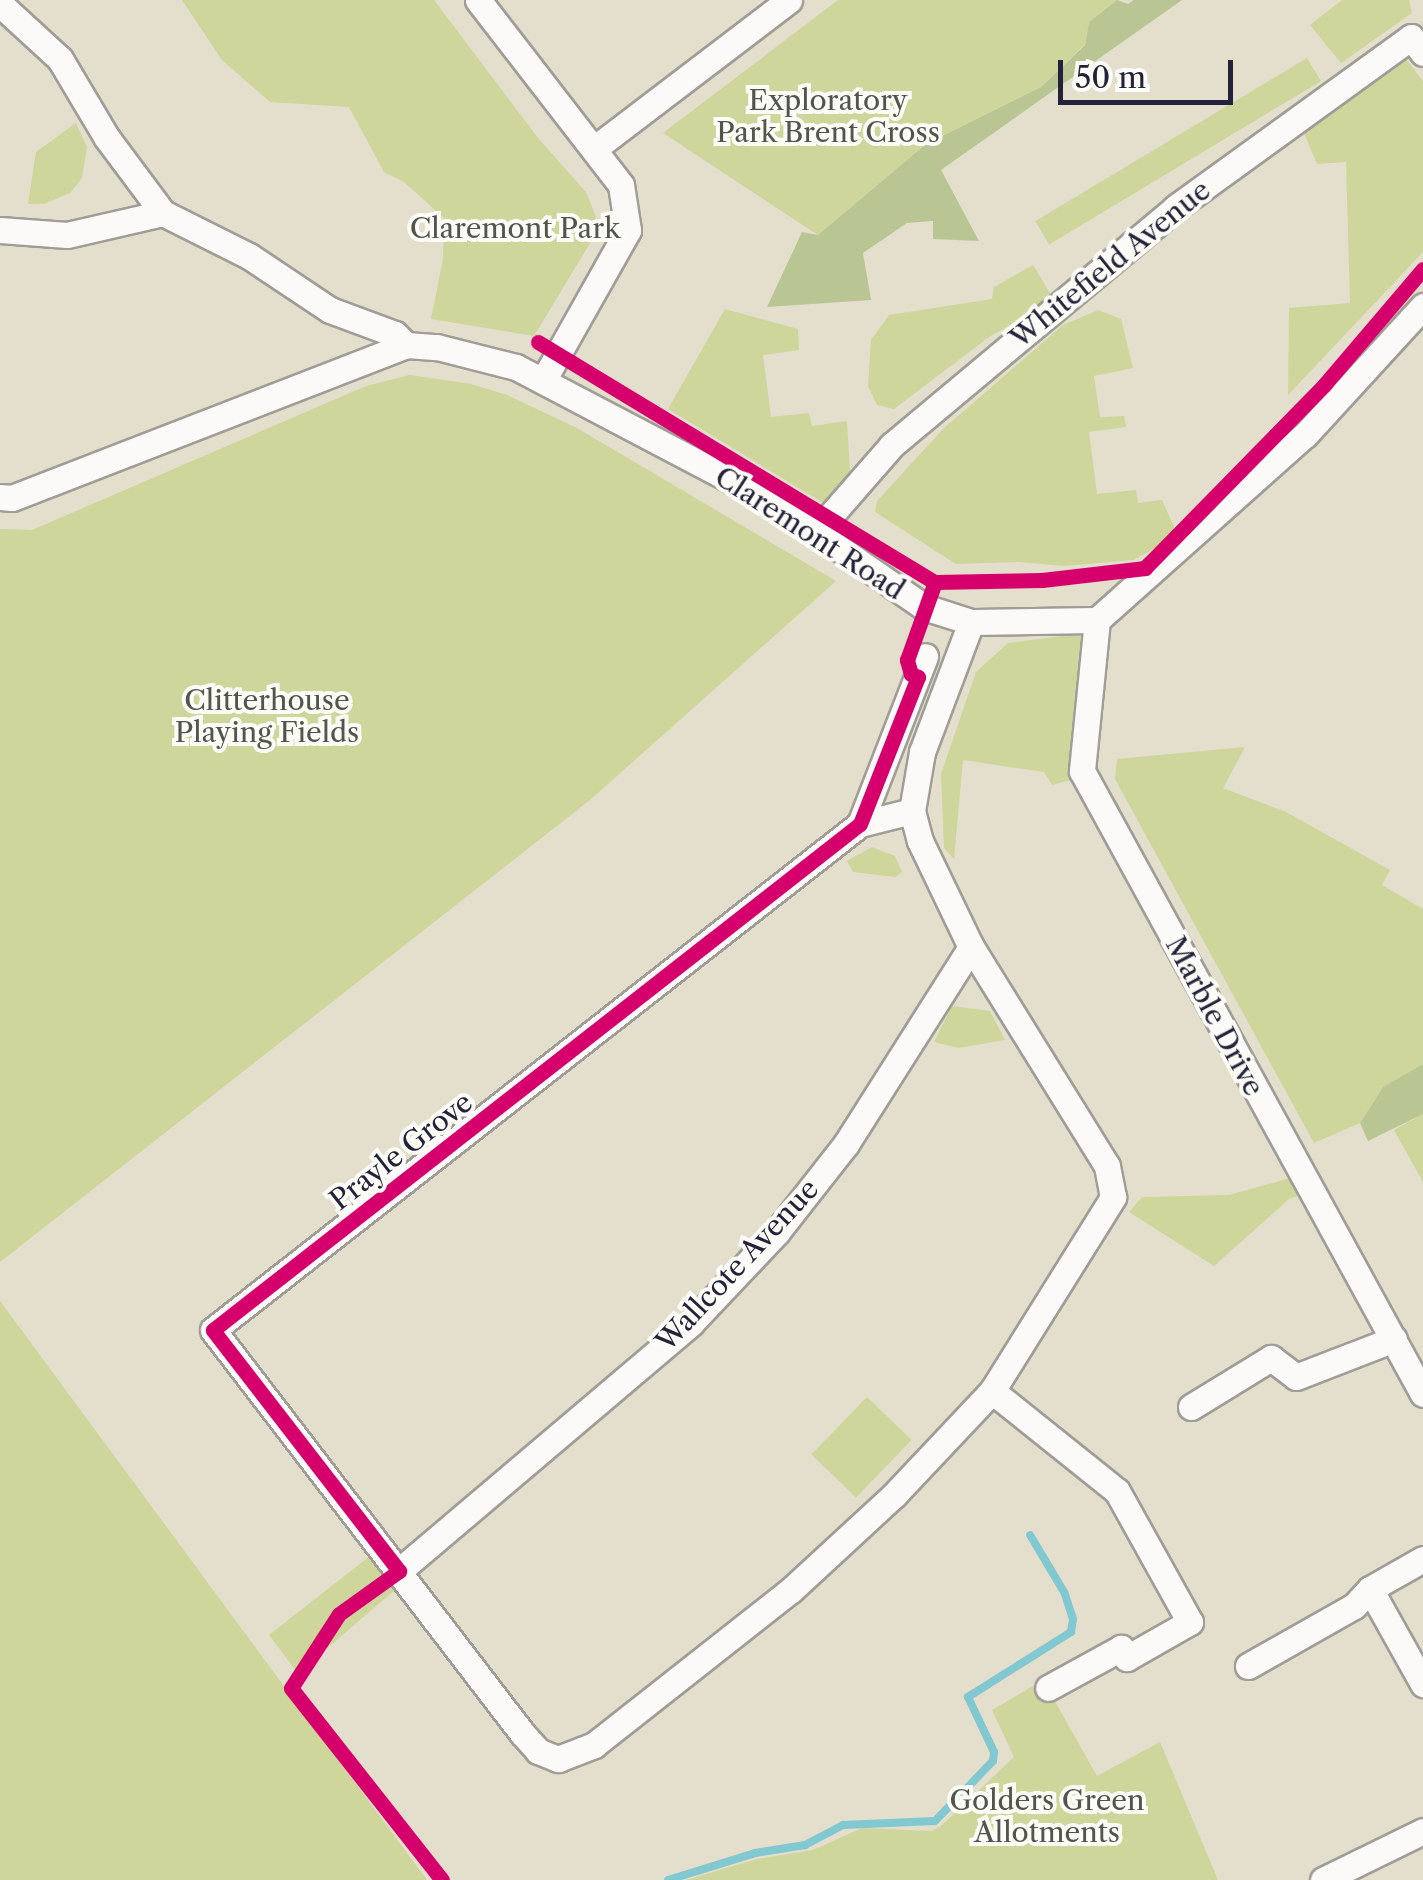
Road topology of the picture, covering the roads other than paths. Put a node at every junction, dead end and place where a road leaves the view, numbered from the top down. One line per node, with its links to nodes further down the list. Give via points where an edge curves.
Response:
1 (478, 0): 5 (street)
2 (789, 0): 5 (street)
3 (0, 4): 6 (street, via 60,60)
4 (1423, 53): 12 (street, Whitefield Avenue, via 1411,37 1175,208 892,444)
5 (591, 142): 10 (street, via 621,184 628,230)
6 (163, 213): 7 (street, via 68,236); 9 (street, via 249,256 330,310 395,334)
7 (0, 230)
8 (1423, 306): 13 (street, via 1305,435)
9 (406, 345): 10 (street, Claremont Road, via 488,357); 11 (street, Claremont Road)
10 (543, 381): 12 (street, Claremont Road)
11 (0, 498)
12 (817, 531): 14 (street, Claremont Road, via 924,607)
13 (1097, 620): 14 (street, Claremont Road); 19 (street, Marble Drive, via 1082,771)
14 (971, 622): 16 (street, Prayle Grove, via 922,752)
15 (925, 656): 17 (street)
16 (912, 810): 17 (street, Prayle Grove); 18 (street, Prayle Grove)
17 (860, 824): 24 (street, Prayle Grove, via 213,1330)
18 (971, 946): 20 (street, Prayle Grove, via 1114,1186 1108,1208); 24 (street, Wallcote Avenue, via 846,1144 776,1232 691,1324)
19 (1394, 1339): 21 (street, Marble Drive); 22 (street, via 1296,1377 1271,1358)
20 (992, 1391): 24 (street, Prayle Grove, via 791,1590 578,1755 558,1759 538,1751); 28 (street, via 1117,1491 1190,1622 1127,1658 1121,1648)
21 (1423, 1394)
22 (1191, 1407)
23 (1423, 1558): 25 (street)
24 (400, 1572)
25 (1370, 1589): 26 (street, via 1354,1606); 27 (street)
26 (1248, 1666)
27 (1423, 1684)
28 (1048, 1688)
29 (1423, 1830): 30 (street)
30 (1323, 1880)

